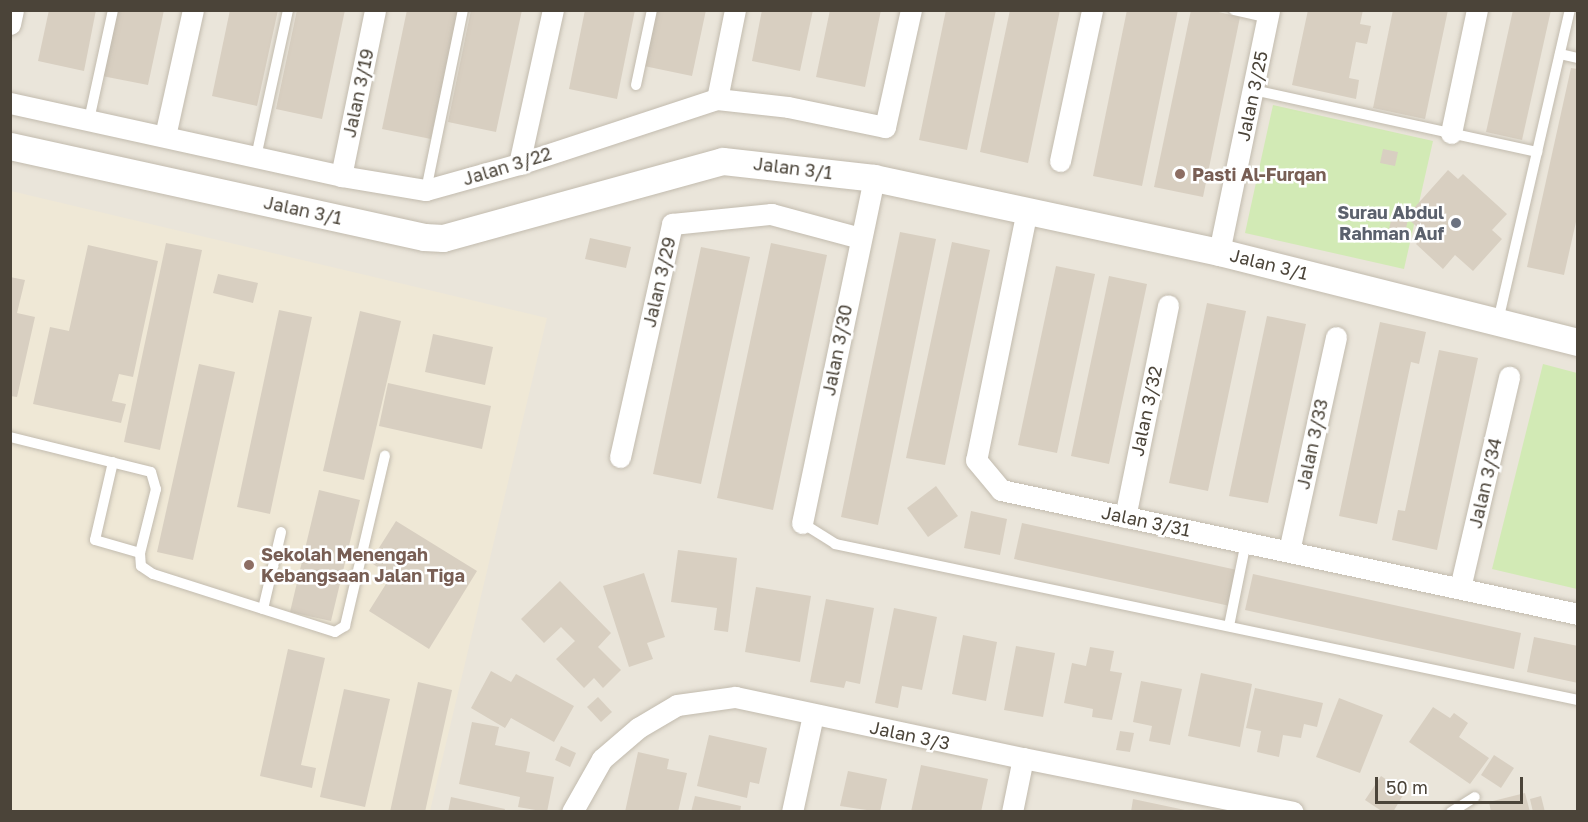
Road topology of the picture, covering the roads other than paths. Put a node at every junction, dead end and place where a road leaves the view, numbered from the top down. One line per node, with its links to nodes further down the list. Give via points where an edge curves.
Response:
1 (13, 10): 16 (street)
2 (113, 10): 23 (lane)
3 (193, 10): 25 (street)
4 (288, 10): 28 (lane)
5 (375, 10): 31 (street, Jalan 3/19)
6 (463, 10): 33 (lane)
7 (553, 10): 30 (street)
8 (652, 10): 19 (lane)
9 (735, 10): 21 (street)
10 (911, 10): 21 (street, Jalan 3/22, via 885,127 788,106)
11 (1092, 10): 29 (street)
12 (1234, 10): 15 (lane)
13 (1477, 10): 24 (street)
14 (1570, 10): 17 (lane)
15 (1269, 14): 20 (street, Jalan 3/25)
16 (10, 24)
17 (1560, 54): 18 (lane); 27 (lane)
18 (1578, 58)
19 (636, 85)
20 (1253, 90): 24 (lane); 36 (street, Jalan 3/25)
21 (717, 99): 30 (street, Jalan 3/22)
22 (10, 103): 23 (street, Jalan 3/22)
23 (89, 120): 25 (street, Jalan 3/22)
24 (1451, 133): 27 (lane)
25 (165, 136): 28 (street, Jalan 3/22)
26 (10, 146): 32 (street, Jalan 3/1, via 443,238 723,161)
27 (1538, 152): 38 (lane)
28 (256, 157): 31 (street, Jalan 3/22)
29 (1060, 161)
30 (519, 164): 33 (street, Jalan 3/22)
31 (341, 176): 33 (street, Jalan 3/22)
32 (874, 178): 34 (street, Jalan 3/1); 35 (street, Jalan 3/30)
33 (426, 190)
34 (1027, 210): 36 (street, Jalan 3/1); 46 (street, Jalan 3/31, via 976,460 1001,490)
35 (860, 238): 44 (street, Jalan 3/29, via 771,214 672,224); 47 (street, Jalan 3/30)
36 (1219, 252): 38 (street, Jalan 3/1)
37 (1168, 304): 46 (street, Jalan 3/32)
38 (1498, 322): 40 (street, Jalan 3/1)
39 (1336, 337): 50 (street, Jalan 3/33)
40 (1578, 342)
41 (1509, 377): 52 (street, Jalan 3/34)
42 (10, 437): 45 (lane)
43 (385, 456): 53 (lane, via 345,626 335,632)
44 (620, 457)
45 (113, 462): 51 (lane, via 151,472 156,489); 51 (lane, via 95,540)
46 (1125, 517): 49 (street, Jalan 3/31)
47 (802, 523): 55 (lane, via 835,544)
48 (281, 532): 53 (lane)
49 (1246, 542): 50 (street, Jalan 3/31); 55 (lane)
50 (1289, 551): 52 (street, Jalan 3/31)
51 (140, 553): 53 (lane, via 141,566 153,574)
52 (1460, 588): 54 (street, Jalan 3/31)
53 (262, 609)
54 (1578, 614)
55 (1229, 626): 56 (lane)
56 (1578, 700)
57 (813, 715): 58 (street, Jalan 3/3); 61 (street, Jalan 3/3, via 735,697 677,705 638,728 602,759); 62 (street)
58 (1023, 758): 60 (street, Jalan 3/3); 63 (street)
59 (1475, 797): 65 (lane)
60 (1235, 806): 64 (street, Jalan 3/3)
61 (572, 812)
62 (792, 812)
63 (1012, 812)
64 (1293, 812)
65 (1451, 812)

